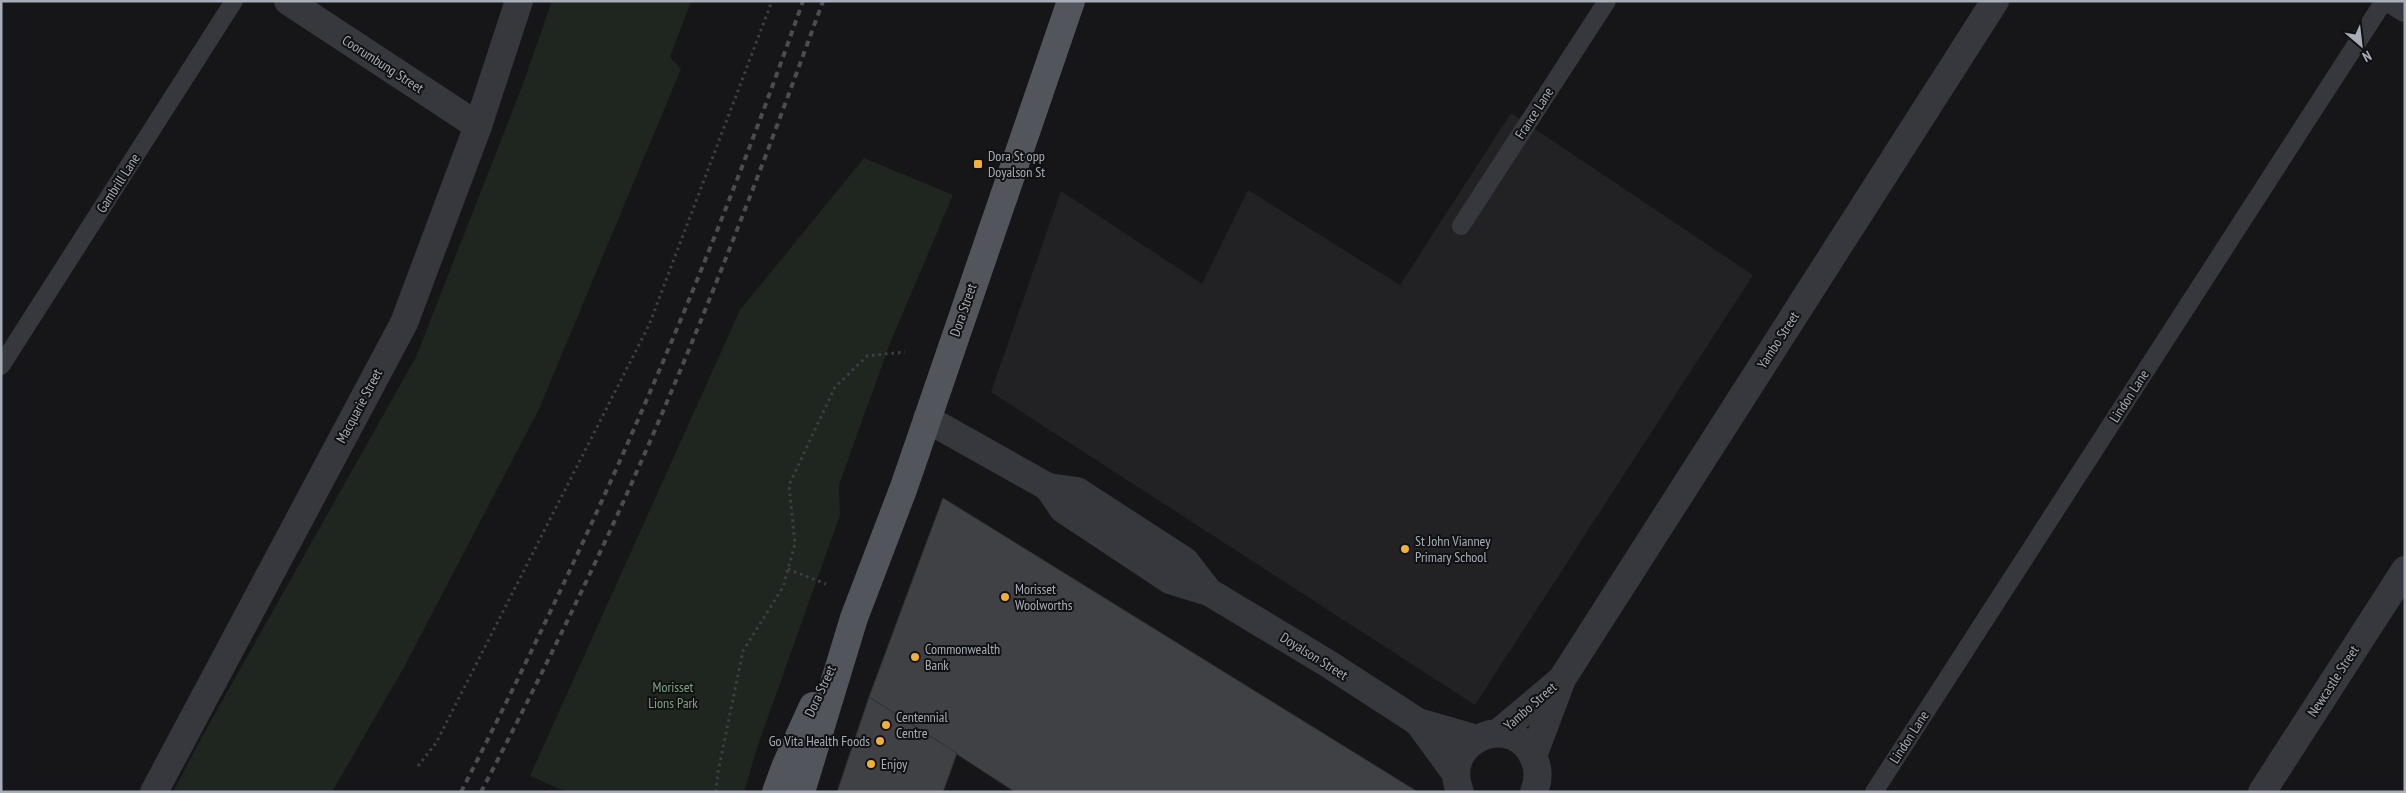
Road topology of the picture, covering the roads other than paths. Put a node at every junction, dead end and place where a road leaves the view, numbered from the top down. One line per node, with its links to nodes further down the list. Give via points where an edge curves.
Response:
1 (234, 1): 12 (lane, Gambrill Lane)
2 (288, 1): 10 (street, Coorumbung Street)
3 (519, 1): 10 (street, Macquarie Street)
4 (1071, 1): 13 (main road, Dora Street)
5 (1607, 1): 11 (lane, France Lane)
6 (1995, 1): 16 (street, Yambo Street)
7 (2384, 1): 24 (lane, Lindon Lane)
8 (2394, 1): 9 (street)
9 (2405, 8)
10 (478, 126): 21 (street, Macquarie Street, via 404,323)
11 (1461, 226)
12 (1, 366)
13 (927, 419): 15 (main road, Dora Street); 17 (street, Doyalson Street, via 1048,487 1078,491 1185,561 1209,592)
14 (2405, 570): 25 (street, Newcastle Street)
15 (854, 618): 22 (main road, Dora Street); 23 (main road, Dora Street)
16 (1562, 679): 18 (street, Yambo Street); 19 (street, Yambo Street)
17 (1418, 722): 18 (street, Doyalson Street); 20 (street, Doyalson Street)
18 (1488, 736): 19 (street, Doyalson Street, via 1518,739); 20 (street, Doyalson Street, via 1468,744 1462,753)
19 (1539, 779)
20 (1458, 783)
21 (154, 792)
22 (776, 792)
23 (802, 792)
24 (1874, 792)
25 (2262, 792)

